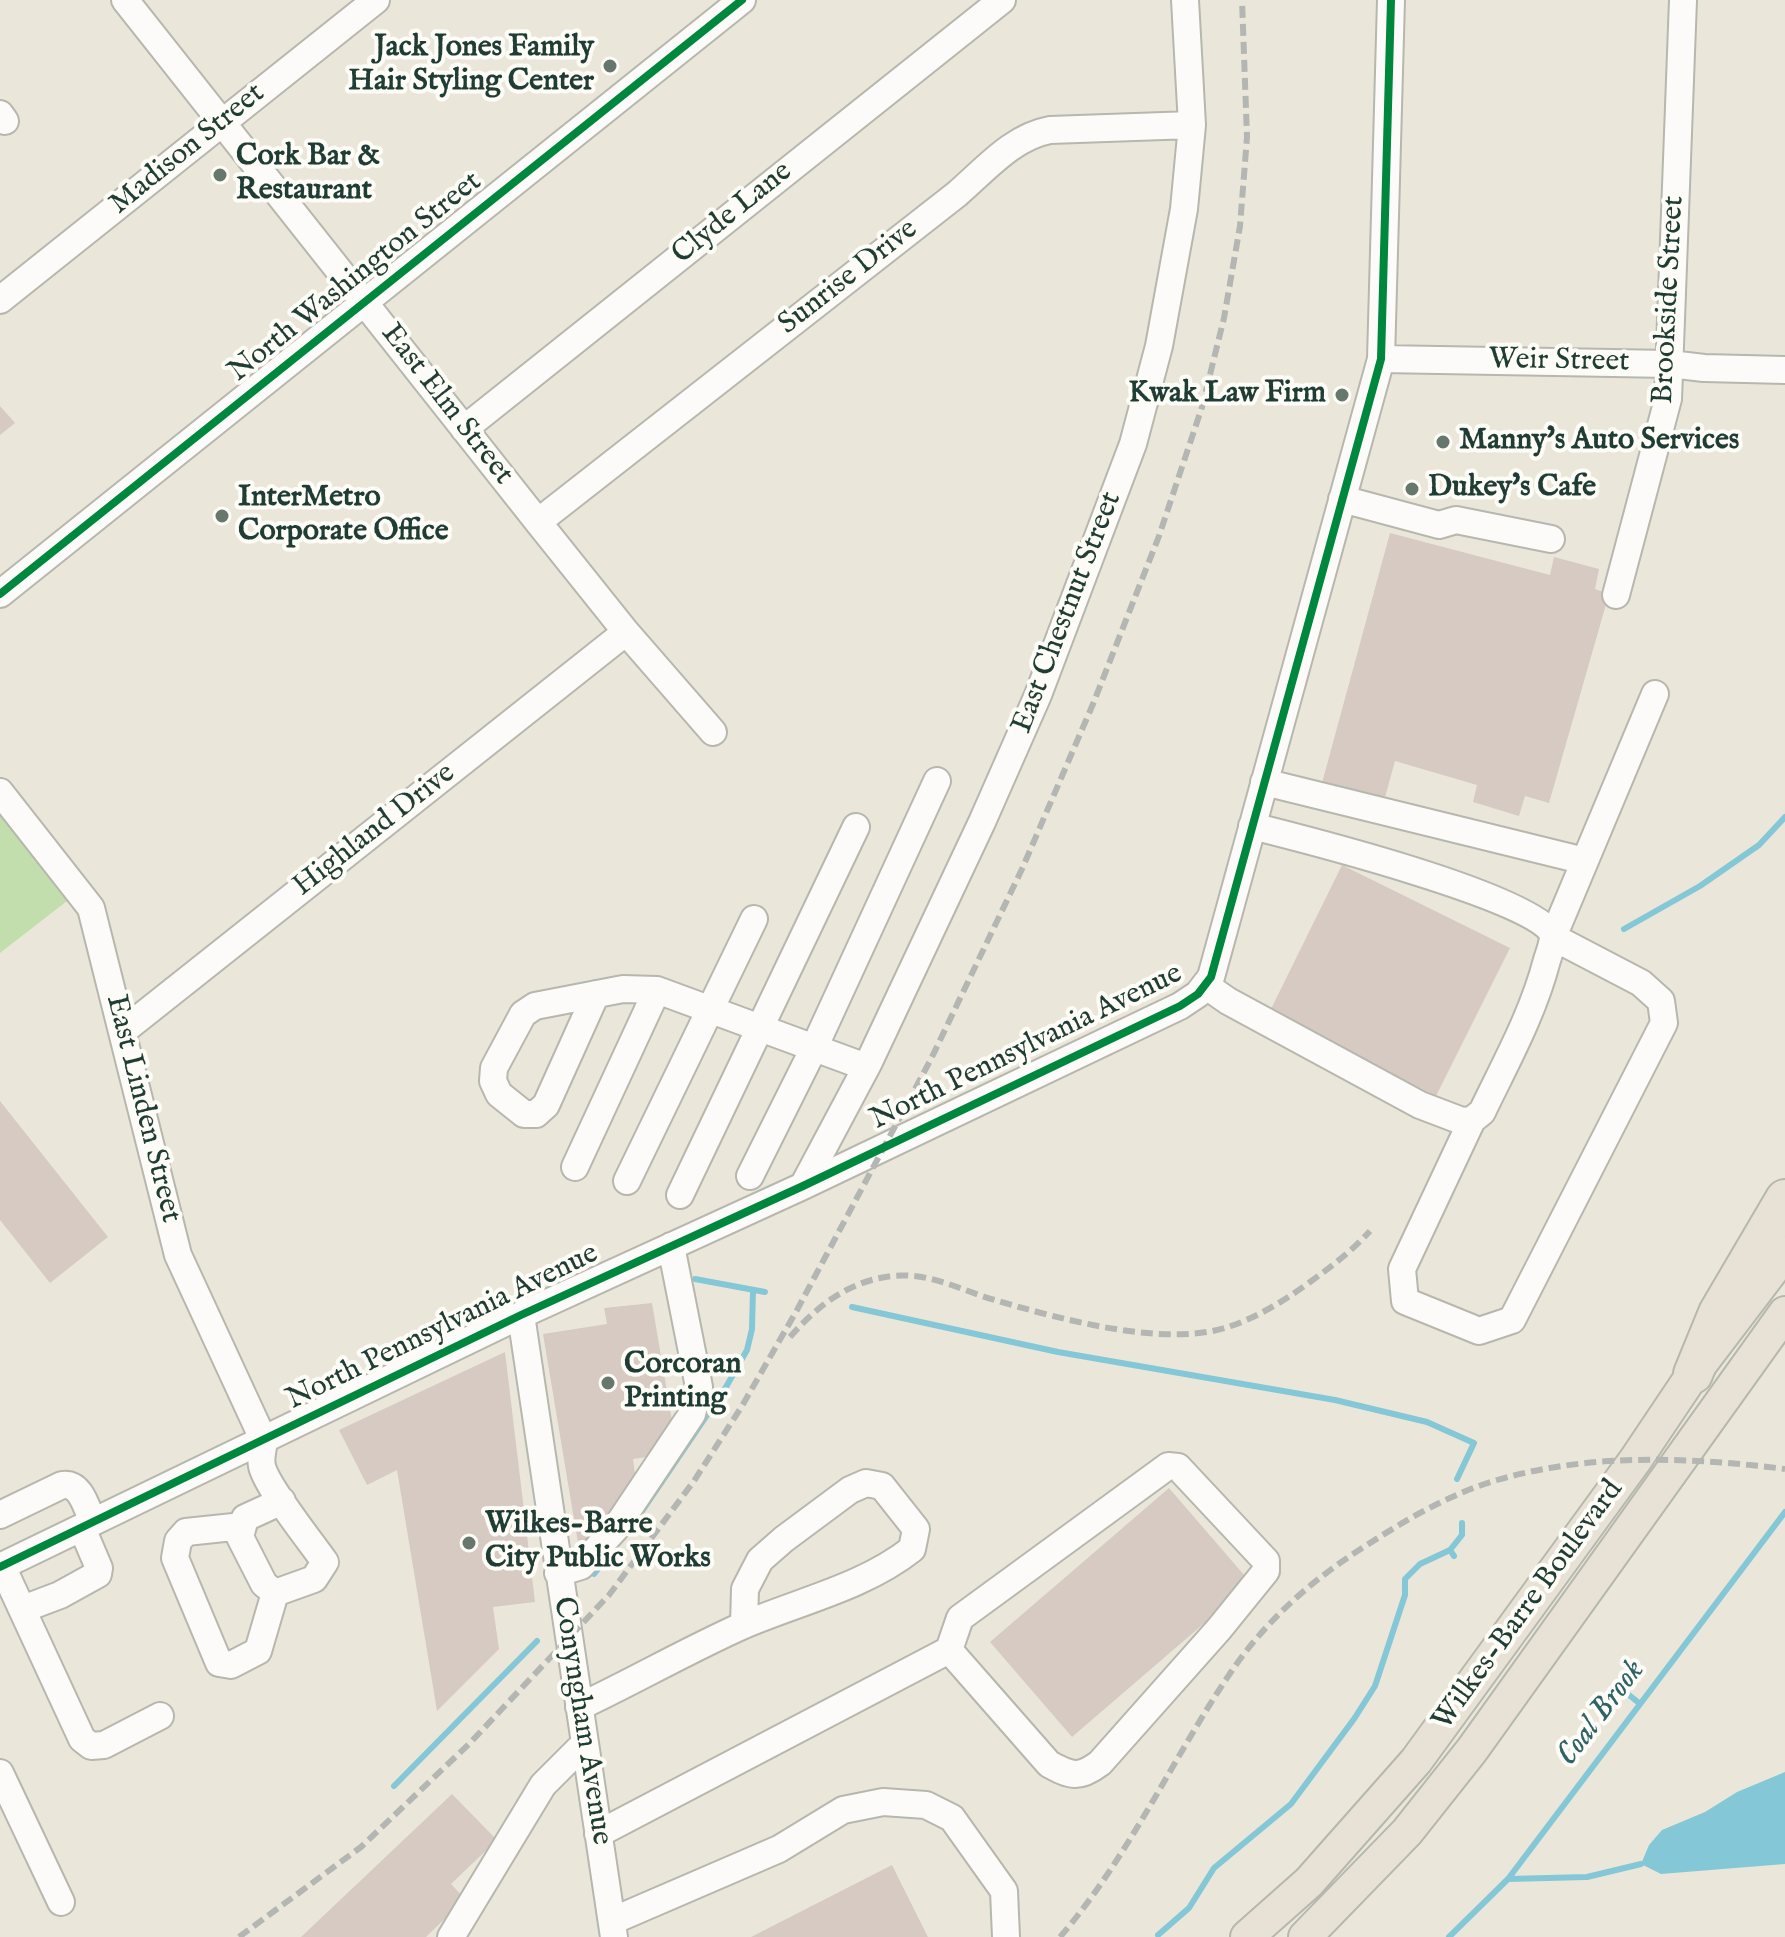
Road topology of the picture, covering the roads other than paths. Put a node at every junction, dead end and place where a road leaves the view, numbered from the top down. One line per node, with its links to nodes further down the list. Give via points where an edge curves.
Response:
1 (125, 0): 8 (street, East Elm Street)
2 (376, 0): 8 (street, Madison Street)
3 (742, 0): 11 (street, North Washington Street)
4 (1002, 0): 15 (street, Clyde Lane)
5 (1185, 0): 9 (street, East Chestnut Street)
6 (1391, 0): 12 (street, North Pennsylvania Avenue)
7 (1683, 0): 13 (street, Brookside Street)
8 (221, 122): 10 (street, Madison Street); 11 (street, East Elm Street)
9 (1192, 125): 17 (street, Sunrise Drive, via 1031,133); 39 (street, East Chestnut Street, via 1184,209 1159,346 1133,444 1038,695)
10 (0, 300)
11 (366, 302): 15 (street, East Elm Street); 19 (street, North Washington Street)
12 (1381, 359): 13 (street, Weir Street); 16 (street, North Pennsylvania Avenue)
13 (1670, 364): 14 (street, Weir Street); 20 (street, Brookside Street, via 1668,399)
14 (1785, 370)
15 (464, 429): 17 (street, East Elm Street)
16 (1342, 499): 18 (street, via 1439,525 1456,520); 25 (street, North Pennsylvania Avenue)
17 (538, 522): 21 (street, East Elm Street)
18 (1551, 539)
19 (0, 594)
20 (1616, 595)
21 (626, 632): 23 (street, East Elm Street); 37 (street, Highland Drive)
22 (1655, 694): 29 (street)
23 (713, 732)
24 (937, 781): 38 (street)
25 (1264, 782): 27 (street, North Pennsylvania Avenue); 29 (street)
26 (0, 792): 37 (street, East Linden Street, via 91,908)
27 (1252, 826): 31 (street, via 1428,875 1533,915); 32 (street, North Pennsylvania Avenue)
28 (856, 827): 36 (street)
29 (1585, 861): 31 (street)
30 (754, 919): 35 (street)
31 (1553, 937): 40 (street, via 1538,995 1482,1112); 40 (street, via 1641,983 1661,1001 1664,1023 1512,1320 1479,1331 1405,1301 1402,1269)
32 (1205, 985): 40 (street, via 1420,1105); 44 (street, North Pennsylvania Avenue, via 1180,1006)
33 (657, 990): 34 (street); 35 (street); 41 (street)
34 (596, 994): 34 (street, via 535,1006 523,1014 494,1068 493,1081 499,1094 524,1114 536,1114 546,1105)
35 (709, 1009): 36 (street); 43 (street)
36 (760, 1028): 38 (street); 45 (street)
37 (123, 1031): 52 (street, East Linden Street, via 178,1255)
38 (814, 1048): 39 (street); 42 (street)
39 (866, 1067): 44 (street, East Chestnut Street)
40 (1472, 1120)
41 (575, 1167)
42 (750, 1176)
43 (627, 1181)
44 (803, 1186): 47 (street, North Pennsylvania Avenue)
45 (680, 1195)
46 (1785, 1199): 51 (highway, via 1718,1313)
47 (671, 1246): 50 (street, North Pennsylvania Avenue); 58 (street, via 699,1387 692,1414 615,1529 581,1566)
48 (1785, 1253): 51 (main road, Wilkes-Barre Boulevard)
49 (1785, 1313): 73 (main road, Wilkes-Barre Boulevard, via 1472,1750 1407,1832)
50 (521, 1315): 52 (street, North Pennsylvania Avenue); 58 (street, Conyngham Avenue)
51 (1693, 1374): 72 (main road, Wilkes-Barre Boulevard, via 1416,1761 1309,1882)
52 (264, 1441): 53 (street, East Linden Street, via 262,1467); 55 (street, North Pennsylvania Avenue)
53 (282, 1501): 56 (street, via 245,1518); 59 (street, East Linden Street, via 325,1562 314,1579)
54 (0, 1515): 55 (street, via 70,1484 77,1487)
55 (88, 1525): 57 (street, North Pennsylvania Avenue); 60 (street, via 98,1574)
56 (243, 1526): 59 (street, via 240,1537 264,1584); 59 (street, via 186,1532 175,1558 219,1663 231,1665 258,1651)
57 (1, 1567): 60 (street)
58 (558, 1573): 63 (street, Conyngham Avenue)
59 (275, 1593)
60 (23, 1609): 64 (street, via 82,1739 91,1746 104,1745)
61 (744, 1625): 61 (street, via 901,1558 912,1549 916,1529 882,1486 866,1483 850,1490 760,1560 745,1589); 63 (street)
62 (949, 1650): 62 (street, via 960,1618 1168,1466 1178,1467 1266,1561 1266,1571 1219,1629 1087,1773 1069,1774 1049,1764); 67 (street)
63 (579, 1707): 65 (street, Conyngham Avenue)
64 (160, 1716)
65 (584, 1744): 67 (street, Conyngham Avenue); 70 (street, via 543,1785)
66 (0, 1773): 68 (street)
67 (598, 1834): 69 (street, Conyngham Avenue)
68 (61, 1902)
69 (613, 1929): 71 (street, via 779,1849 843,1810 883,1802 926,1805 952,1818 1004,1891)
70 (451, 1937)
71 (1006, 1937)
72 (1247, 1937)
73 (1305, 1937)

